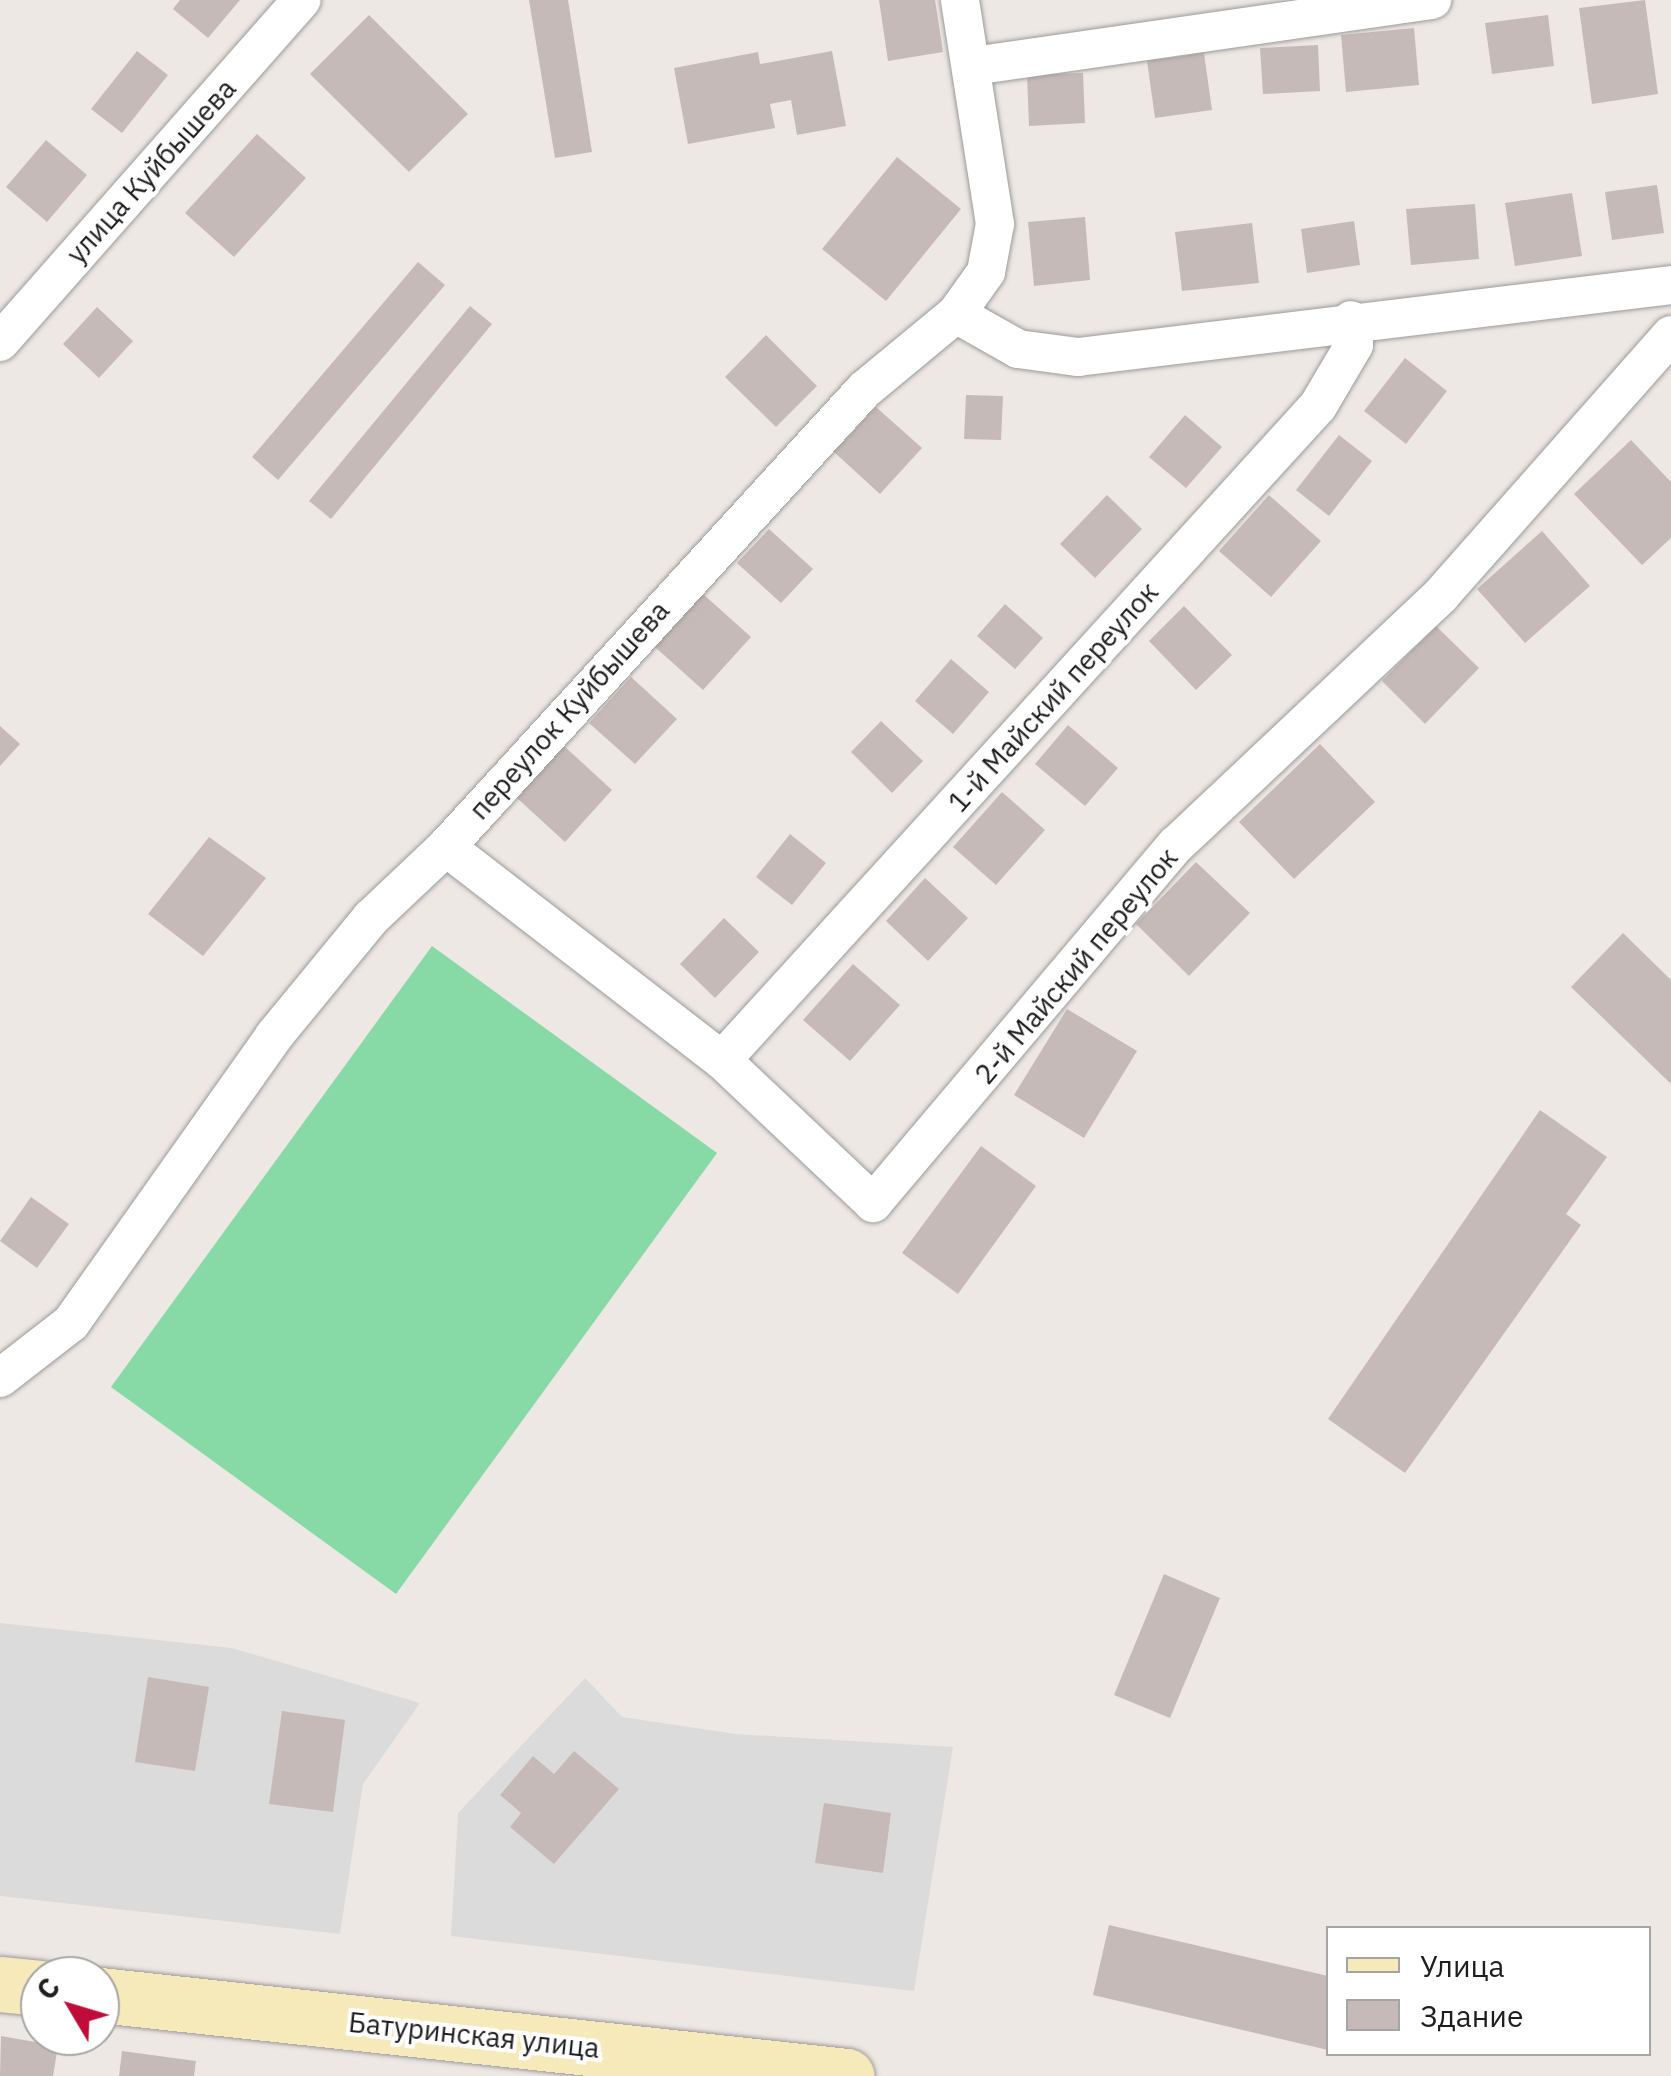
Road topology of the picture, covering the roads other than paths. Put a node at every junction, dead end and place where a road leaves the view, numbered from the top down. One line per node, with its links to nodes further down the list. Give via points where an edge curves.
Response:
1 (302, 0): 9 (street, улица Куйбышева)
2 (960, 0): 4 (street, переулок Куйбышева)
3 (1432, 0): 4 (street)
4 (973, 66): 6 (street, переулок Куйбышева, via 995,224 986,272)
5 (1671, 285): 7 (street)
6 (956, 314): 7 (street, via 1018,349 1078,358 1182,350); 10 (street, переулок Куйбышева, via 864,390)
7 (1351, 320): 11 (street, 1-й Майский переулок, via 1354,345 1318,406)
8 (1671, 335): 11 (street, 2-й Майский переулок, via 1441,596 1176,845 873,1203)
9 (0, 342)
10 (446, 847): 11 (street, 2-й Майский переулок); 12 (street, переулок Куйбышева, via 371,918 274,1036 71,1323)
11 (722, 1060)
12 (0, 1378)
13 (120, 1997): 14 (main road, Батуринская улица)
14 (847, 2076)

